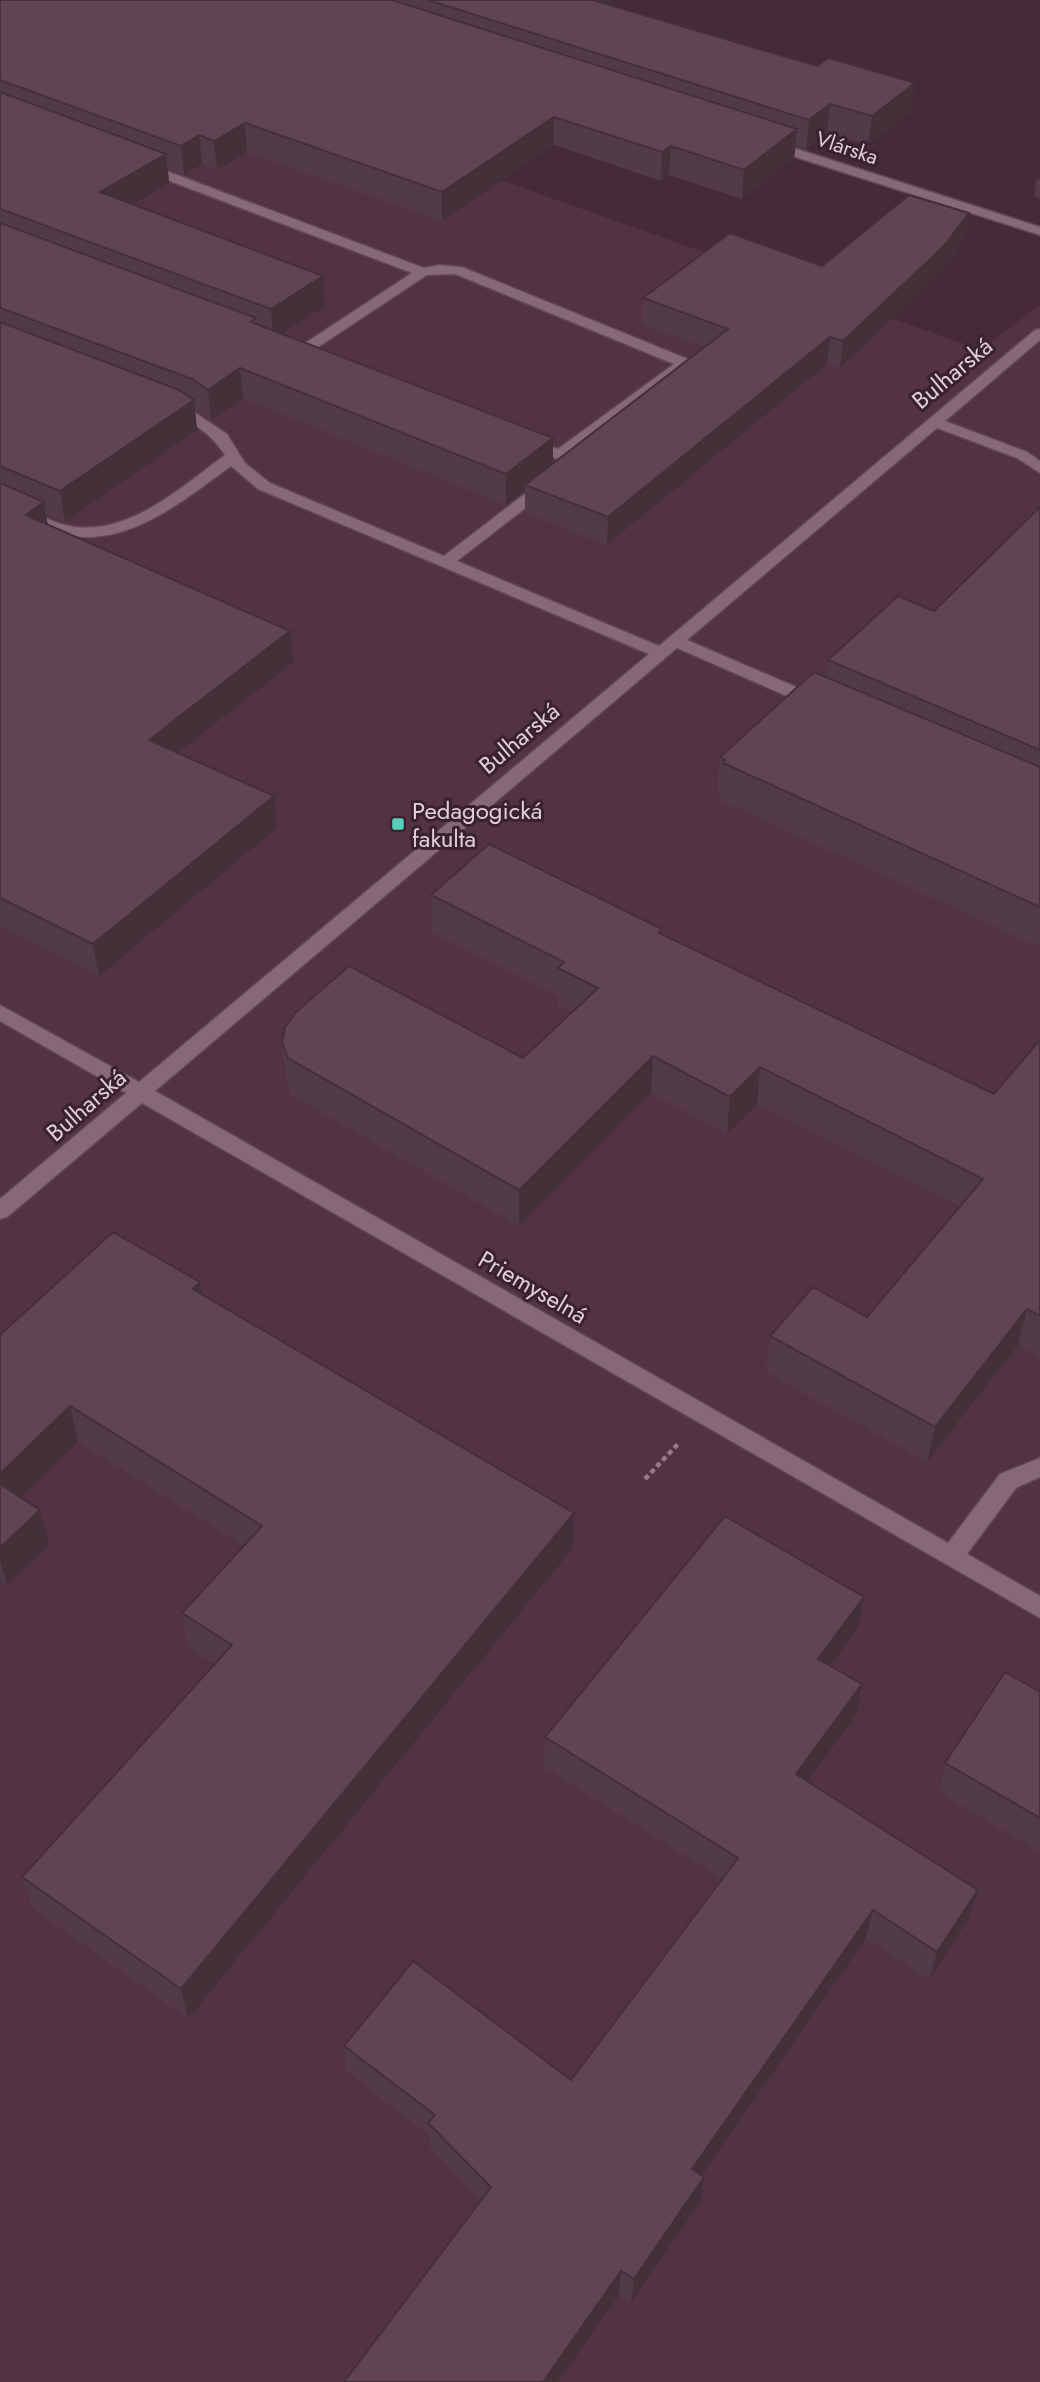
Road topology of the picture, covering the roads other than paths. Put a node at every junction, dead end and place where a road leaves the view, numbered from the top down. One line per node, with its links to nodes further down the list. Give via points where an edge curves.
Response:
1 (761, 141): 3 (street, Vlárska)
2 (124, 159): 4 (street)
3 (1040, 231)
4 (423, 272): 8 (street); 12 (street, via 457,270 685,363)
5 (1040, 333): 6 (street, Bulharská)
6 (1023, 348): 7 (street); 10 (street, Bulharská)
7 (1040, 354)
8 (295, 356)
9 (151, 400): 13 (street, via 189,415 222,437)
10 (935, 422): 14 (street, via 1023,455); 17 (street, Bulharská)
11 (509, 436): 12 (street)
12 (559, 455): 16 (street, via 568,463 563,472)
13 (233, 457): 15 (street, via 146,518 118,528 80,532 47,524); 16 (street, via 264,486)
14 (1040, 468)
15 (0, 503)
16 (446, 562): 17 (street)
17 (668, 647): 18 (street); 20 (street, Bulharská)
18 (829, 708)
19 (0, 1012): 20 (street, Priemyselná)
20 (141, 1092): 21 (street, Bulharská); 23 (street, Priemyselná)
21 (0, 1211)
22 (1040, 1466): 23 (street, via 1008,1481)
23 (951, 1557): 24 (street, Priemyselná)
24 (1040, 1608)

